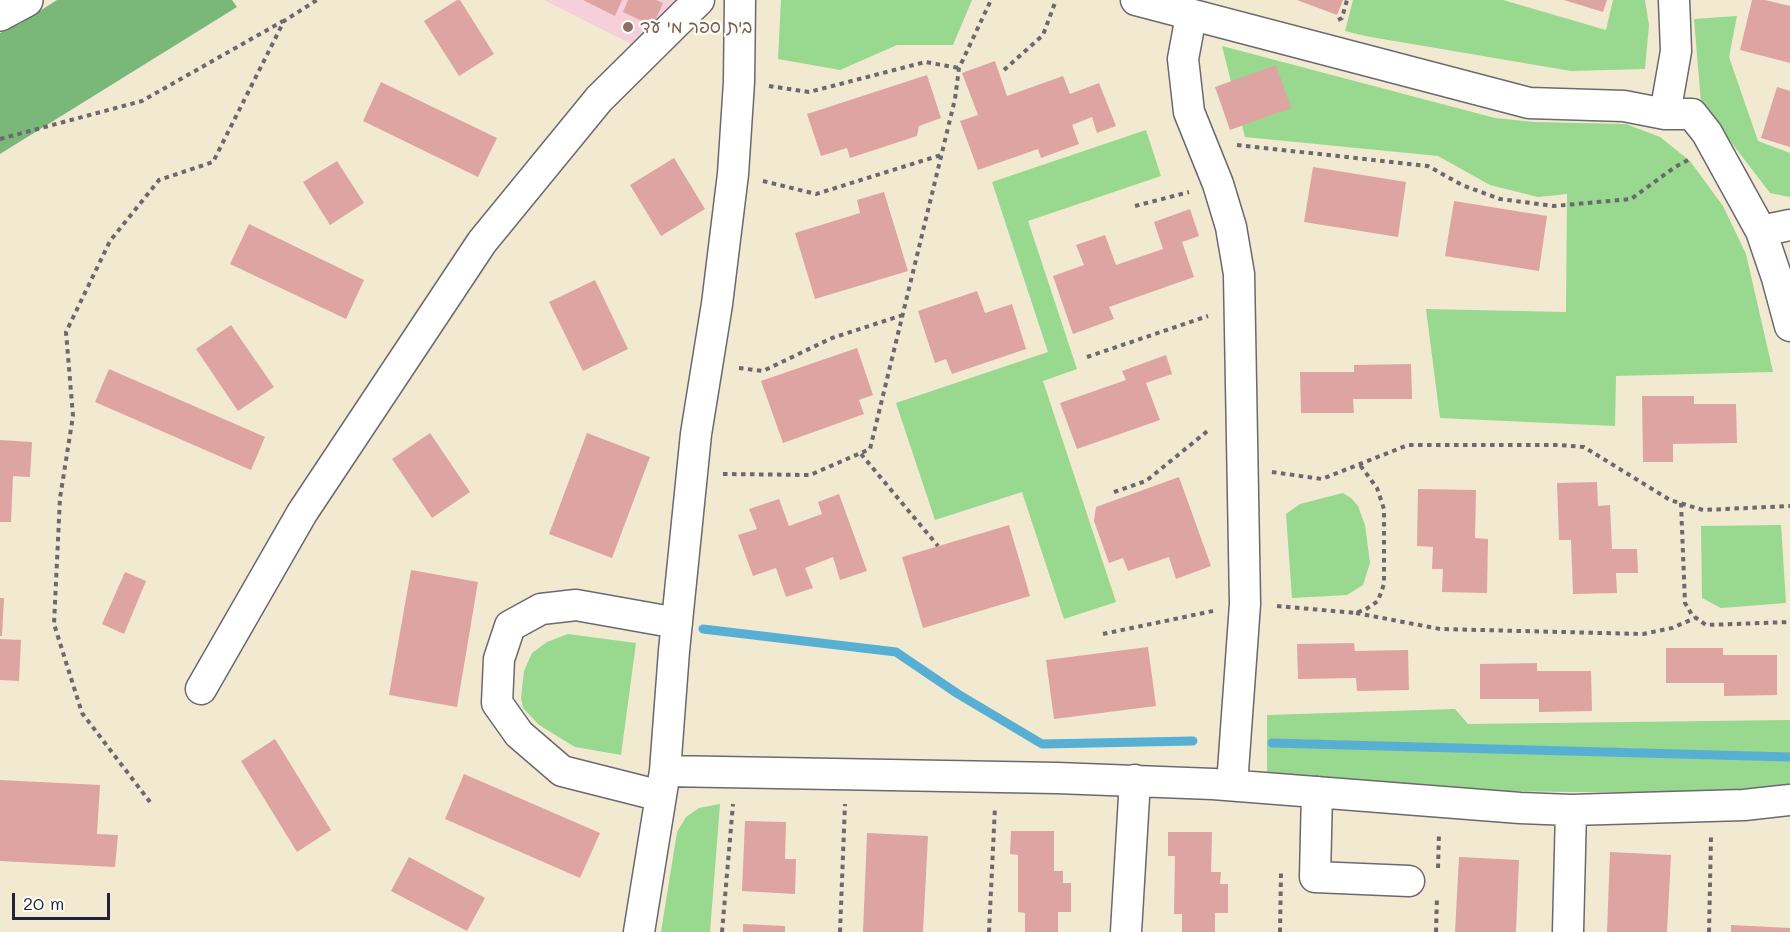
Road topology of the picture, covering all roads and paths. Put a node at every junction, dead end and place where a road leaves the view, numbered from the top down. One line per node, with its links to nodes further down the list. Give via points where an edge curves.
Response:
1 (26, 0): 9 (main road)
2 (317, 0): 11 (path)
3 (699, 0): 45 (street, via 599,99 482,242 302,513)
4 (740, 0): 14 (street)
5 (991, 0): 12 (path)
6 (1056, 0): 13 (path, via 1043,35)
7 (1136, 0): 10 (street)
8 (1674, 0): 15 (street, via 1676,51)
9 (0, 14)
10 (1191, 16): 15 (street, via 1529,103 1624,106); 17 (street, via 1183,59 1189,112)
11 (284, 21): 16 (path, via 142,100); 54 (path, via 213,162 159,180 110,241 66,332 73,416 60,498 54,624 82,713)
12 (959, 68): 14 (path, via 925,62 809,92); 19 (path)
13 (1004, 70)
14 (739, 82): 20 (street)
15 (1665, 114): 18 (street, via 1692,114)
16 (0, 139)
17 (1200, 141): 18 (path, via 1428,166 1462,185 1500,199 1554,206 1631,199 1675,166); 21 (street)
18 (1713, 146): 24 (street)
19 (941, 155): 20 (path, via 816,194); 26 (path)
20 (733, 174): 29 (street)
21 (1218, 184): 22 (path); 25 (street, via 1231,227)
22 (1134, 206)
23 (1790, 225): 24 (street)
24 (1761, 231): 27 (street)
25 (1240, 306): 28 (path); 30 (street)
26 (903, 315): 29 (path, via 832,338 763,371); 31 (path, via 870,449)
27 (1790, 326)
28 (1087, 357)
29 (708, 364): 34 (street)
30 (1242, 426): 33 (street); 35 (path, via 1213,427 1146,481)
31 (861, 454): 34 (path, via 810,475); 38 (path)
32 (1360, 465): 33 (path, via 1322,479); 36 (path, via 1408,444 1584,447); 40 (path, via 1377,488 1384,509 1384,585 1378,601)
33 (1244, 468): 39 (street)
34 (692, 474): 43 (street)
35 (1114, 492)
36 (1681, 503): 37 (path, via 1703,510); 41 (path, via 1685,603)
37 (1790, 506)
38 (938, 546)
39 (1245, 604): 40 (path); 44 (path); 51 (street)
40 (1356, 613): 41 (path, via 1440,629 1642,634)
41 (1695, 618): 42 (path, via 1706,625)
42 (1790, 622)
43 (677, 623): 50 (street); 50 (street, via 576,606 541,609 510,626 499,659 496,703 519,734 562,771)
44 (1103, 634)
45 (201, 689)
46 (735, 772): 47 (street); 50 (street); 59 (path)
47 (846, 774): 48 (street); 60 (path)
48 (996, 777): 49 (street); 61 (path)
49 (1135, 780): 51 (street); 62 (street)
50 (663, 783): 58 (street)
51 (1232, 785): 52 (street)
52 (1317, 792): 56 (street); 57 (street, via 1315,877)
53 (1790, 800): 55 (street)
54 (150, 802)
55 (1712, 806): 56 (street); 64 (path)
56 (1571, 810): 63 (street)
57 (1409, 881)
58 (639, 932)
59 (722, 932)
60 (840, 932)
61 (989, 932)
62 (1126, 932)
63 (1568, 932)
64 (1709, 932)

